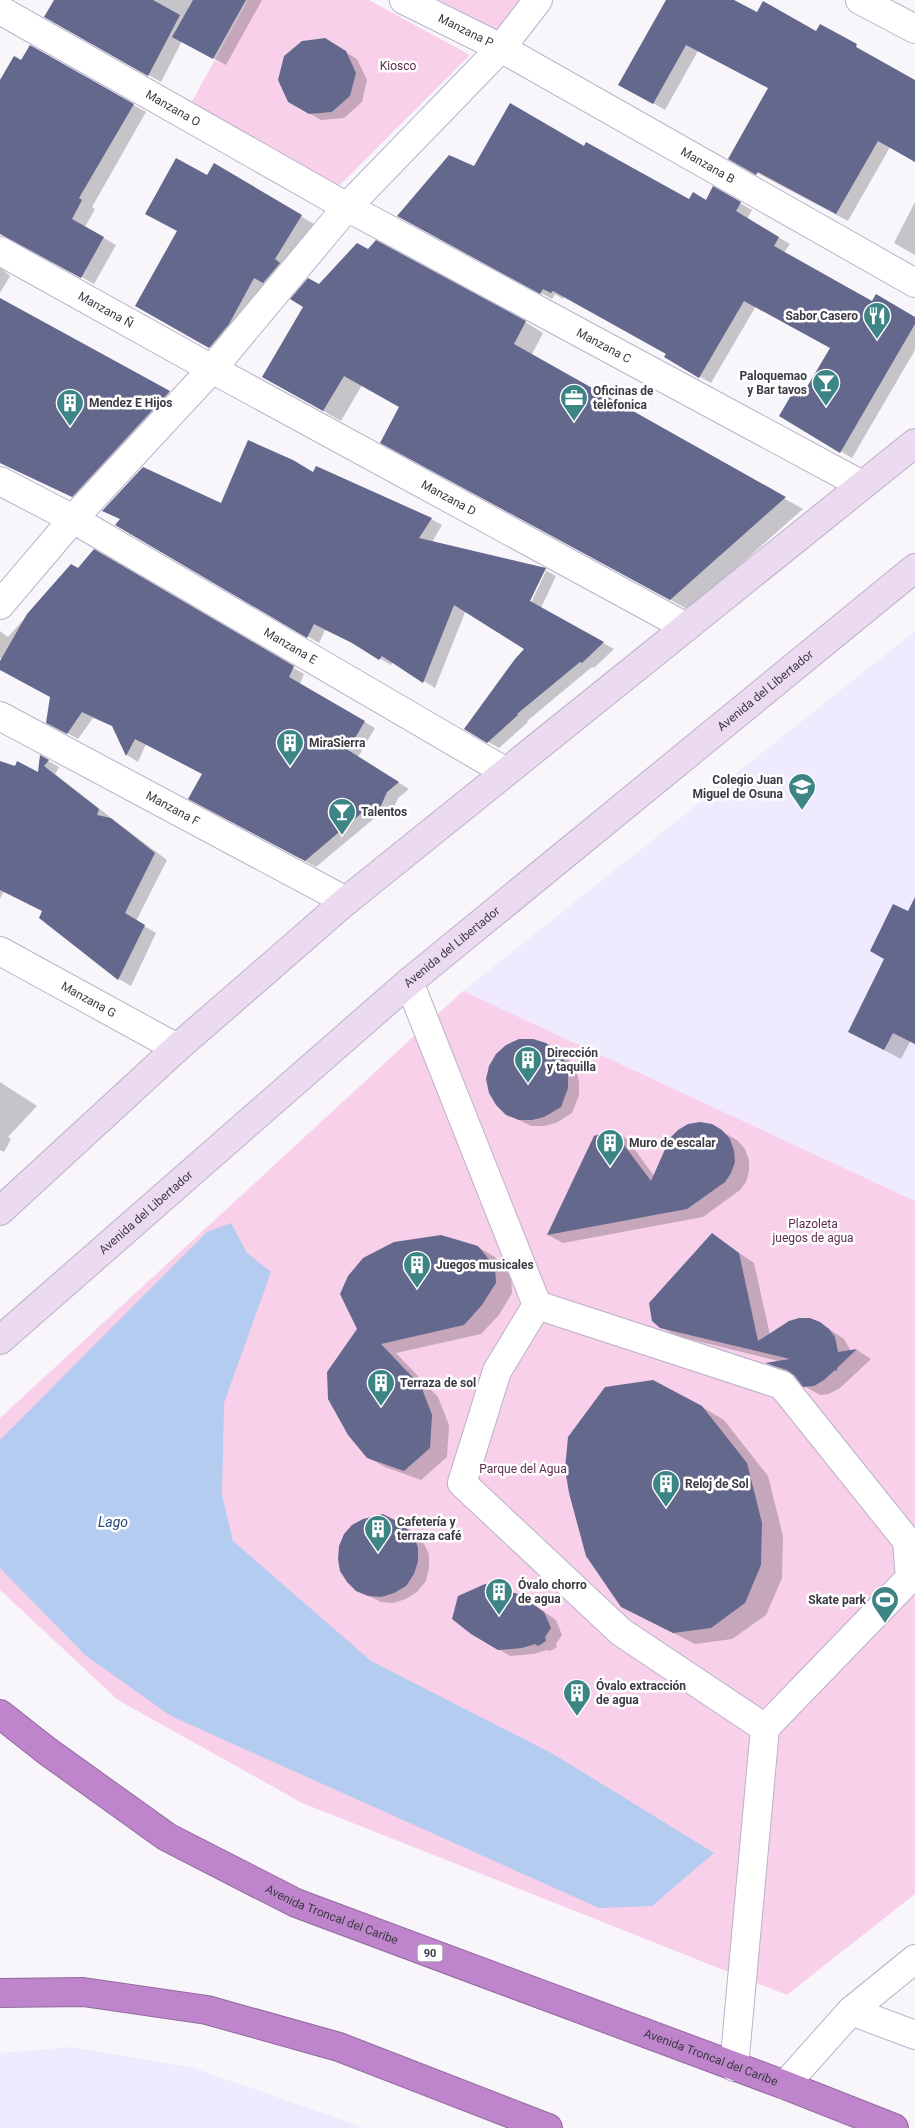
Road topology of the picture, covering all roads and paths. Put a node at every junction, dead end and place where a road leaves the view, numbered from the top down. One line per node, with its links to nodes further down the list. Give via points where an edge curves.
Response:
1 (404, 0): 6 (street, Manzana P)
2 (538, 0): 6 (street)
3 (860, 0): 5 (street)
4 (0, 10): 7 (street, Manzana O)
5 (915, 29)
6 (501, 48): 7 (street); 9 (street, Manzana B)
7 (347, 206): 10 (street); 13 (street, Manzana C)
8 (0, 251): 10 (street, Manzana Ñ)
9 (915, 283)
10 (212, 368): 14 (street); 17 (street, Manzana D)
11 (915, 443): 13 (main road)
12 (0, 480): 14 (street, Manzana E)
13 (862, 485): 17 (main road)
14 (73, 519): 16 (street); 19 (street, Manzana E)
15 (915, 568): 22 (main road, Avenida del Libertador)
16 (0, 605)
17 (686, 627): 19 (main road)
18 (0, 716): 20 (street, Manzana F)
19 (506, 772): 20 (main road)
20 (346, 901): 23 (main road)
21 (0, 951): 23 (street, Manzana G)
22 (409, 982): 25 (street); 26 (main road, Avenida del Libertador)
23 (177, 1048): 24 (main road)
24 (5, 1198)
25 (537, 1305): 28 (street, via 497,1371 462,1483 621,1632); 28 (street, via 782,1386 907,1541 910,1578)
26 (0, 1340)
27 (0, 1714): 33 (highway, Avenida Troncal del Caribe / 90, via 46,1751 167,1837 296,1903)
28 (765, 1728): 33 (street)
29 (915, 1959): 31 (street)
30 (0, 1993): 35 (highway, via 83,1992 207,2010 339,2047)
31 (851, 2011): 32 (street); 34 (street)
32 (915, 2035)
33 (734, 2067): 34 (highway, Avenida Troncal del Caribe / 90)
34 (785, 2085): 36 (highway, Avenida Troncal del Caribe / 90)
35 (548, 2128)
36 (894, 2128)

